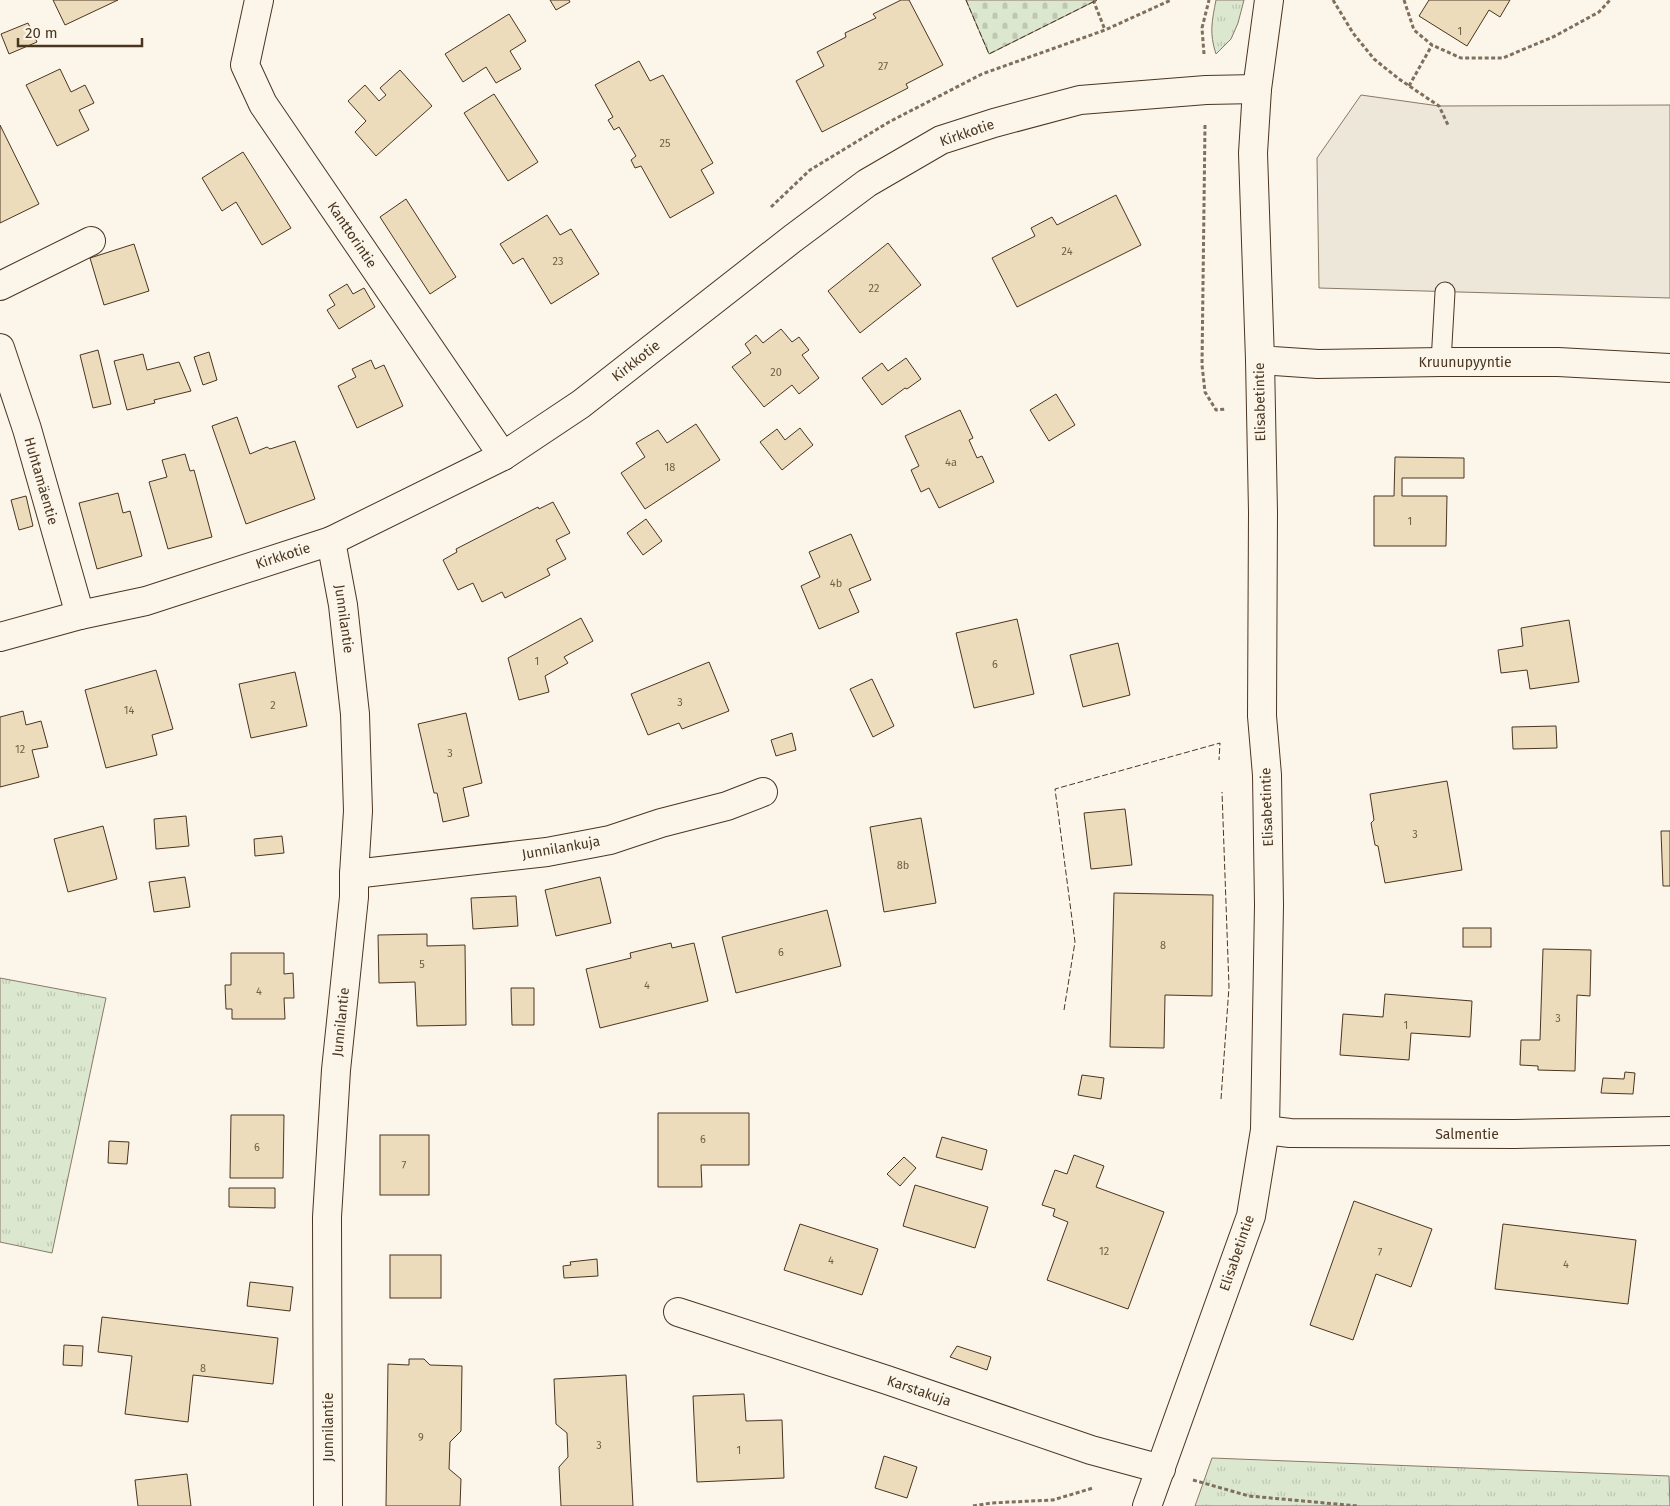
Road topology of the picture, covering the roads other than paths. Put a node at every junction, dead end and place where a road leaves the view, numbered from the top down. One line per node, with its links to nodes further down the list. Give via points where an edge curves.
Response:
1 (259, 0): 11 (street, Kanttorintie, via 245,65 264,104)
2 (1269, 0): 3 (street, Elisabetintie)
3 (1257, 89): 8 (street, Elisabetintie, via 1253,153); 11 (street, Kirkkotie, via 1080,100 941,140 867,183 581,404)
4 (92, 241): 5 (street)
5 (0, 286)
6 (1445, 292): 9 (lane)
7 (0, 348): 13 (street, Huhtamäentie)
8 (1260, 360): 9 (street, Kruunupyyntie, via 1318,364); 17 (street, Elisabetintie, via 1262,716 1267,775 1269,905)
9 (1441, 362): 10 (street, Kruunupyyntie, via 1558,362)
10 (1670, 368)
11 (503, 456): 12 (street, Kirkkotie)
12 (331, 541): 13 (street, Kirkkotie, via 146,601); 16 (street, Junnilantie, via 343,605 355,714 358,811)
13 (80, 615): 14 (street, Kirkkotie)
14 (0, 637)
15 (763, 792): 16 (street, Junnilankuja, via 727,806 610,840 547,852)
16 (354, 874): 21 (street, Junnilantie, via 336,1070 327,1217)
17 (1265, 1130): 18 (street, Salmentie, via 1290,1133 1516,1134); 20 (street, Elisabetintie, via 1251,1216)
18 (1670, 1131)
19 (678, 1312): 20 (street, Karstakuja, via 1091,1450)
20 (1161, 1469): 22 (street, Elisabetintie)
21 (328, 1506)
22 (1147, 1506)

